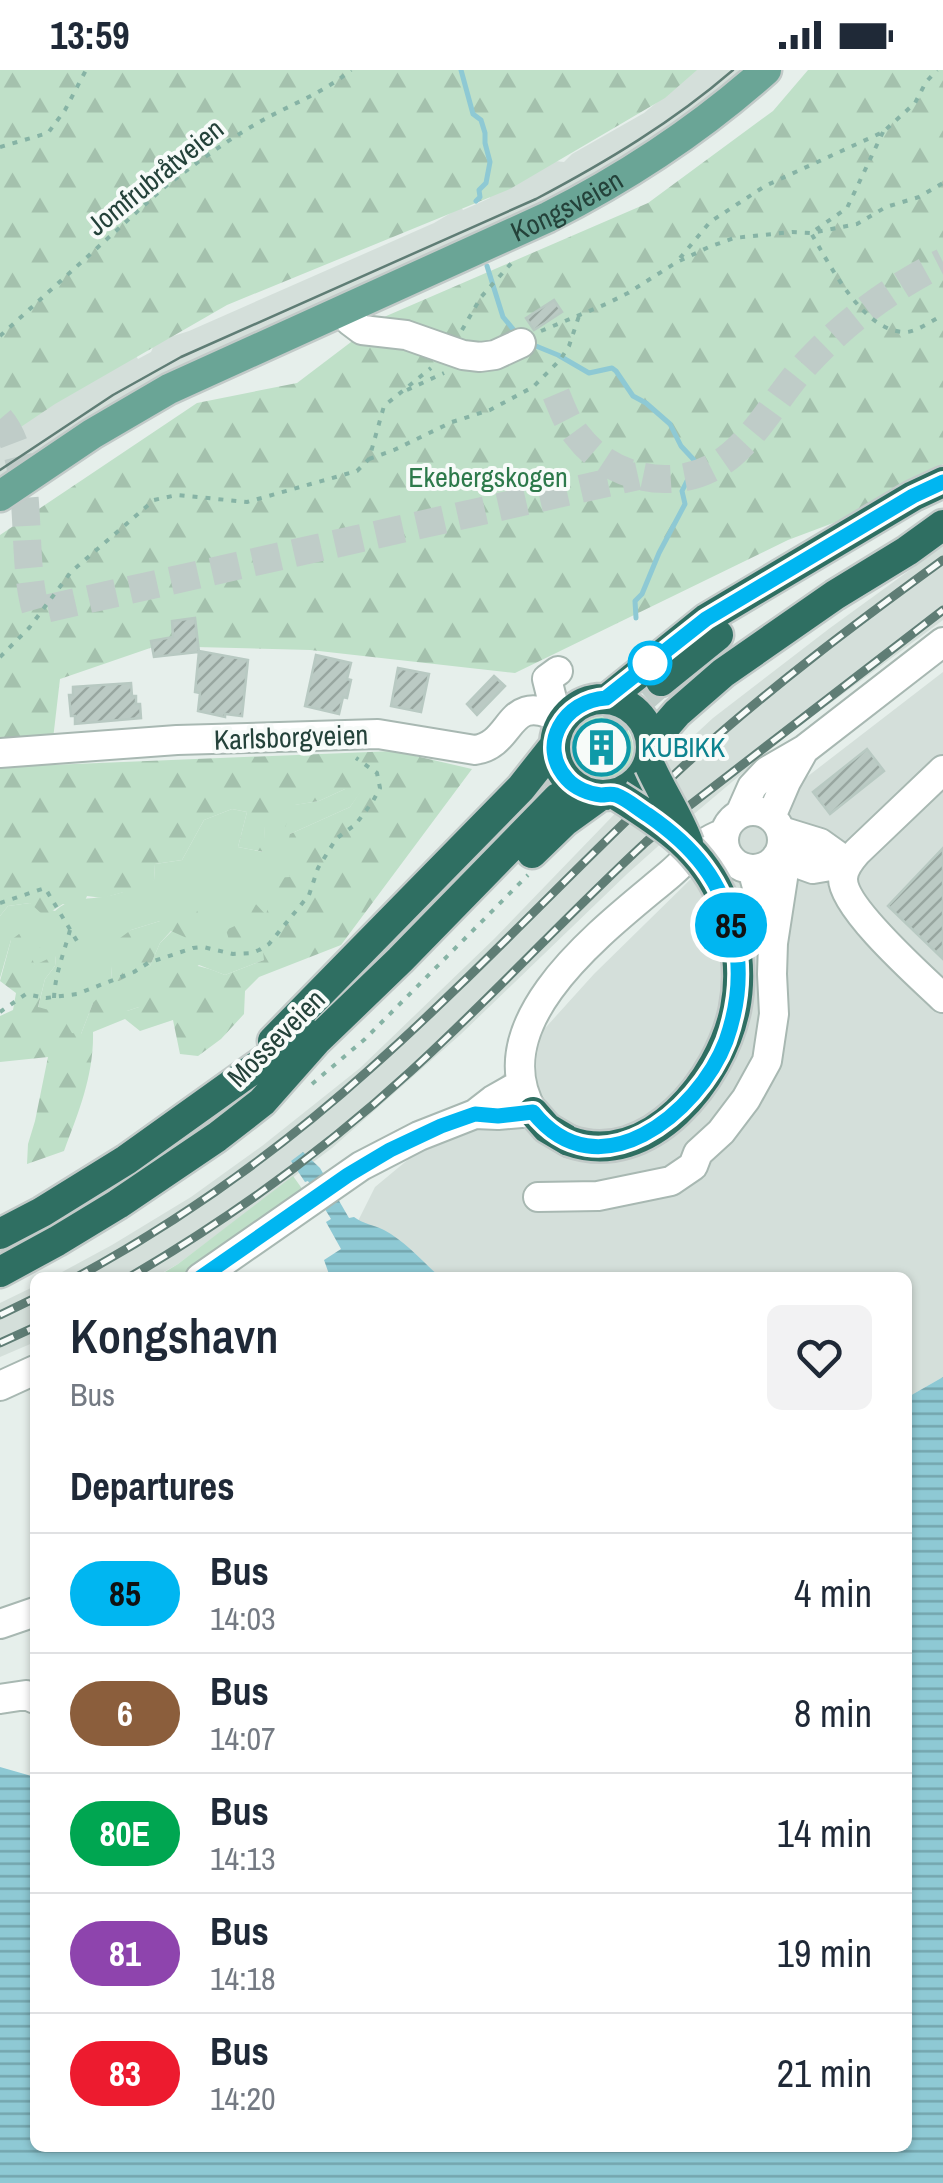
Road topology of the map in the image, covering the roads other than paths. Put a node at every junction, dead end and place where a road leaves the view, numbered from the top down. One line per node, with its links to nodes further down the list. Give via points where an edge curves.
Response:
1 (766, 70): 2 (main road, Kongsveien, via 601,190)
2 (345, 309): 3 (street, via 362,330 406,335 447,361 508,350); 6 (main road, Kongsveien, via 144,402)
3 (532, 337)
4 (943, 482): 11 (highway, via 706,619)
5 (943, 491): 7 (highway, via 708,642 666,686)
6 (0, 496)
7 (943, 513)
8 (943, 525): 15 (highway, via 723,673 676,713)
9 (943, 642): 13 (street)
10 (558, 671): 12 (street, via 547,679)
11 (606, 698): 12 (highway, via 586,701); 15 (highway, via 637,713)
12 (555, 725): 14 (street, Karlsborgveien, via 532,710 475,750 384,734); 17 (highway, via 567,779); 24 (highway, via 521,788)
13 (804, 749): 18 (street, via 786,782); 19 (street, via 752,788)
14 (0, 753)
15 (660, 755): 17 (highway, via 635,782); 20 (highway, bridge, via 664,795)
16 (943, 770): 21 (street)
17 (610, 795): 20 (highway, bridge); 26 (highway, via 565,822 348,1038)
18 (776, 834): 19 (street, via 756,810); 19 (street, via 762,868); 21 (street, via 813,868); 22 (street, via 783,878)
19 (737, 843): 22 (street); 25 (street, via 701,843 614,920 544,998 519,1058)
20 (688, 846): 25 (highway, bridge, via 716,886 738,966 736,1008 715,1064 678,1110 616,1145 569,1141 547,1128)
21 (848, 862): 23 (street, via 847,896)
22 (773, 943): 27 (street, via 774,1014 766,1061 734,1116 693,1166 671,1181 598,1196)
23 (943, 998)
24 (241, 1077): 26 (highway, Mosseveien, via 314,1025 552,794); 28 (highway, Mosseveien, via 126,1160)
25 (527, 1098): 30 (street, via 498,1116 475,1114 390,1150)
26 (262, 1102): 29 (highway, Mosseveien, via 118,1204)
27 (538, 1196)
28 (0, 1234)
29 (0, 1272)
30 (208, 1272)
31 (30, 1372): 32 (street)
32 (0, 1386)
33 (30, 1614): 34 (street)
34 (0, 1624)
35 (30, 1696): 36 (street)
36 (0, 1699)

